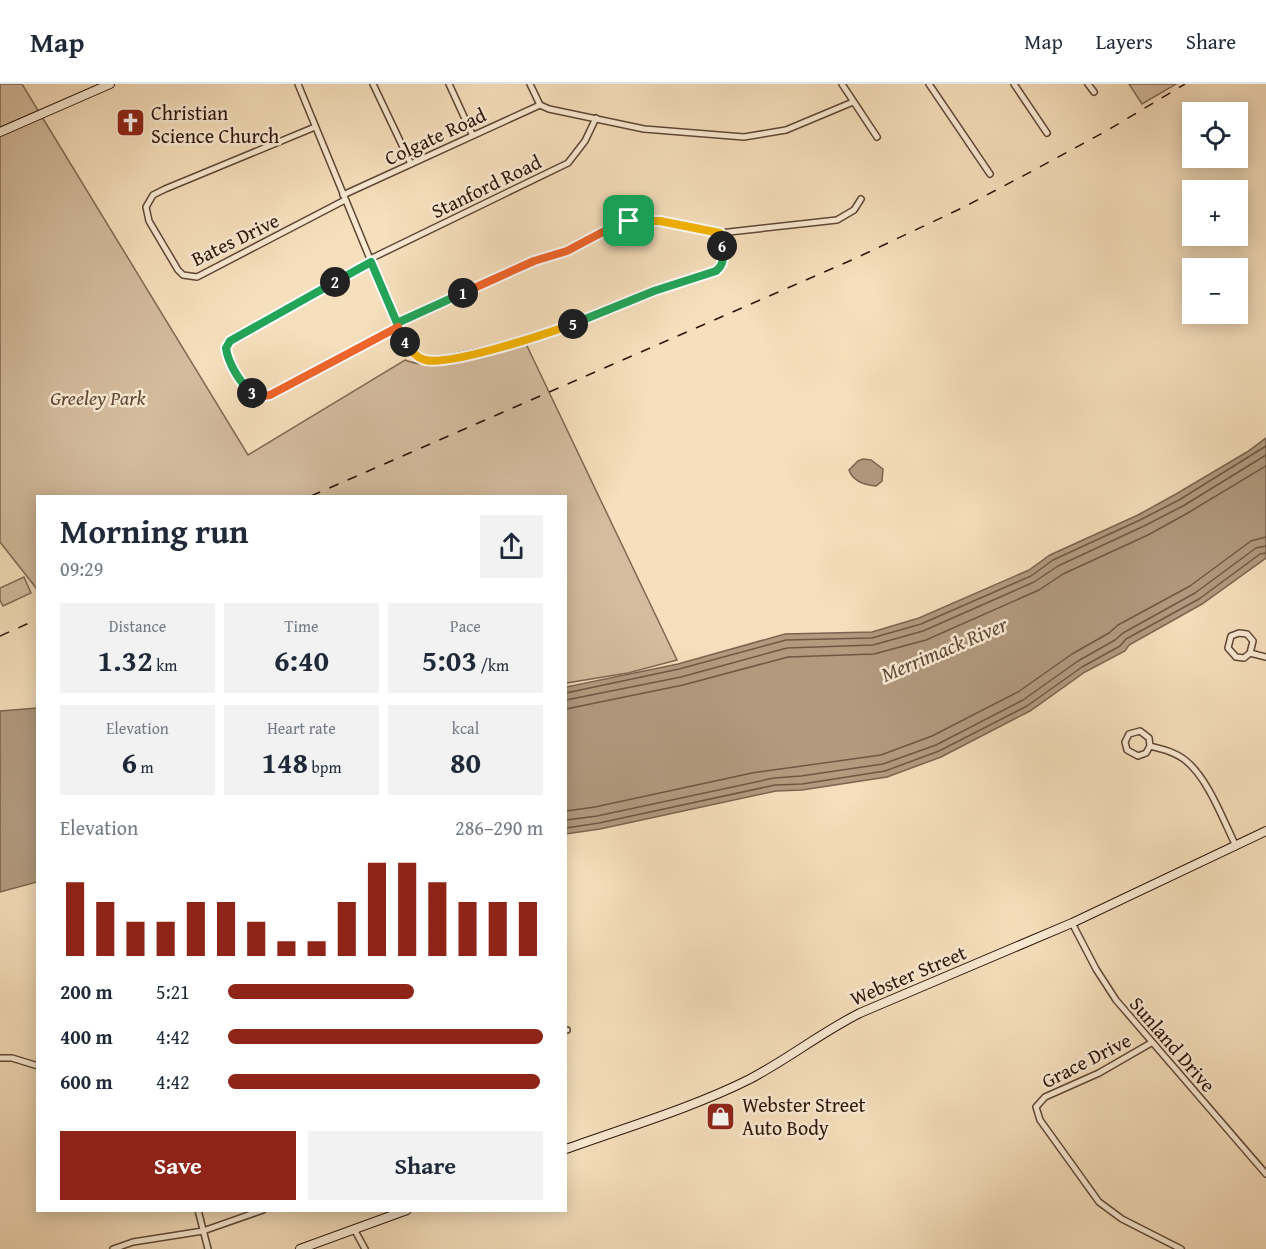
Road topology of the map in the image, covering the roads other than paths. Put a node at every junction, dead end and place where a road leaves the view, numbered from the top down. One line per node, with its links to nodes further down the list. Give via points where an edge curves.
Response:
1 (110, 84): 15 (main road)
2 (298, 84): 14 (street)
3 (372, 84): 19 (street)
4 (448, 84): 17 (street)
5 (530, 84): 12 (street)
6 (842, 84): 11 (street)
7 (929, 84): 20 (street)
8 (1014, 84): 16 (street)
9 (1088, 84): 10 (street)
10 (1094, 92)
11 (853, 102): 13 (street, via 786,130 744,138 653,130); 18 (street)
12 (540, 105): 13 (street); 17 (street, Colgate Road)
13 (596, 118): 24 (street, Stanford Road, via 568,163)
14 (315, 128): 21 (street); 21 (street, Bates Drive, via 153,195 146,207 149,221 178,270 197,277)
15 (0, 132)
16 (1047, 133)
17 (472, 134): 19 (street, Colgate Road)
18 (877, 137)
19 (411, 164): 21 (street, Colgate Road)
20 (990, 174)
21 (344, 197): 24 (street)
22 (861, 199): 23 (street, via 854,210 837,220)
23 (720, 233): 25 (street, via 660,221 629,221); 25 (street, via 723,260 716,271 532,338 432,361 412,352)
24 (370, 261): 25 (street); 25 (street, Stanford Road, via 236,336 226,348 227,355 245,386 263,396 277,392)
25 (397, 325)
26 (1250, 653): 26 (street, via 1253,645 1247,634 1231,636 1228,648 1232,655 1244,658); 27 (street)
27 (1266, 657)
28 (1150, 746): 28 (street, via 1149,738 1140,731 1129,734 1125,742 1130,754 1138,756); 30 (street, via 1180,756 1195,770)
29 (1266, 831): 30 (main road, Webster Street)
30 (1236, 846): 31 (main road, Webster Street)
31 (1072, 923): 32 (street, Sunland Drive, via 1106,986); 35 (main road, Webster Street, via 860,1013 732,1087)
32 (1151, 1043): 36 (street, Sunland Drive); 46 (street, Grace Drive, via 1099,1073 1045,1097 1036,1107 1040,1120 1099,1202 1122,1219)
33 (0, 1058): 34 (street)
34 (36, 1065)
35 (567, 1149)
36 (1266, 1174)
37 (198, 1212): 41 (street)
38 (257, 1212): 41 (street)
39 (401, 1212): 40 (main road)
40 (354, 1229): 44 (main road); 45 (street)
41 (203, 1231): 42 (street); 43 (street)
42 (113, 1249)
43 (208, 1249)
44 (300, 1249)
45 (365, 1249)
46 (1180, 1249)

